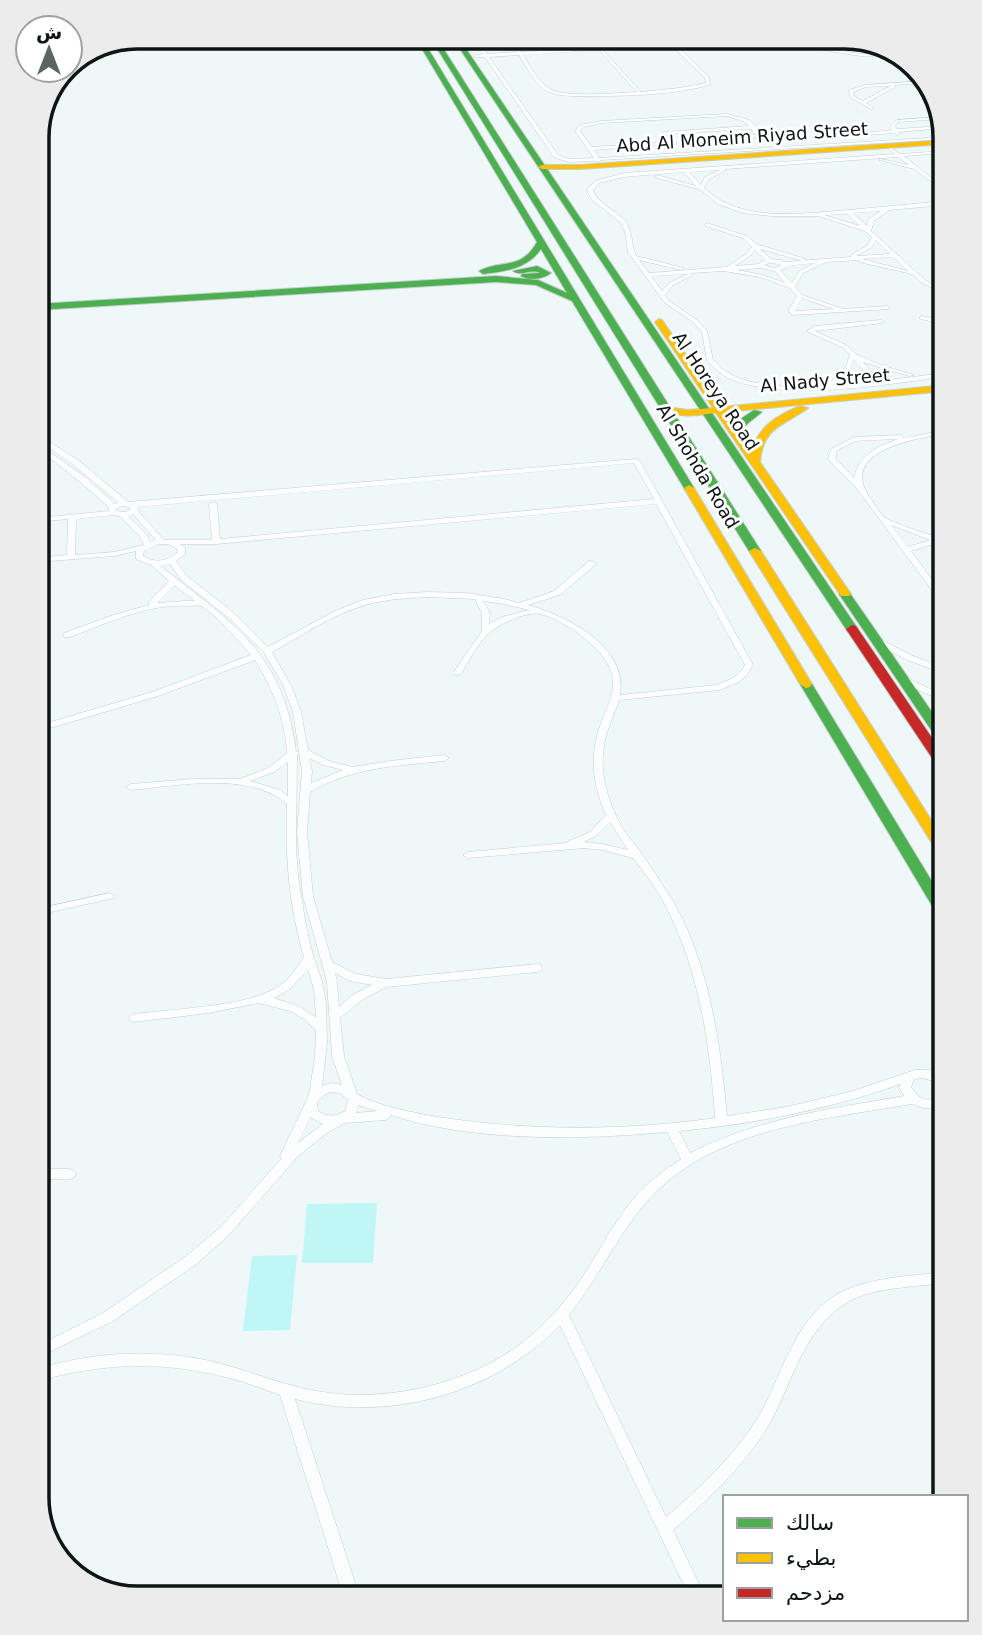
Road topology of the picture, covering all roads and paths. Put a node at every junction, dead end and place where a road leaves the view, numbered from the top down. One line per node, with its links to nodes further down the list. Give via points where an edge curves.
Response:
1 (428, 49): 12 (main road, Al Shohda Road)
2 (438, 49): 12 (main road, Al Shohda Road)
3 (464, 49): 39 (main road, Al Horeya Road)
4 (475, 49): 11 (main road, Al Horeya Road)
5 (478, 49): 11 (street)
6 (597, 49): 9 (street); 17 (street)
7 (674, 49): 17 (street, via 708,84)
8 (829, 49): 10 (street)
9 (523, 53): 11 (street); 13 (street); 14 (street)
10 (874, 54)
11 (481, 55): 36 (street, via 556,156 572,162); 39 (main road, Al Horeya Road)
12 (447, 71): 25 (main road, Al Shohda Road); 27 (main road, Al Shohda Road)
13 (533, 71): 14 (street); 17 (street, via 547,89 557,93)
14 (540, 71): 17 (street, via 553,89 563,92)
15 (915, 84): 16 (street)
16 (904, 85): 18 (street, via 890,87); 18 (street, via 852,90 851,95)
17 (635, 91)
18 (863, 103): 19 (street)
19 (872, 109)
20 (656, 119): 22 (street, via 721,117); 23 (street); 32 (street, via 586,128 583,132)
21 (931, 119): 30 (street, via 892,124)
22 (750, 126): 23 (street); 28 (street, via 760,136)
23 (667, 132): 29 (street); 33 (street)
24 (933, 132): 30 (street)
25 (493, 133): 27 (main road); 96 (main road, Al Shohda Road)
26 (837, 136): 30 (street)
27 (479, 139): 56 (main road, Al Shohda Road)
28 (687, 141)
29 (674, 142): 32 (street); 33 (street)
30 (900, 146): 31 (main road, Abd Al Moneim Riyad Street); 33 (street); 35 (street); 37 (street); 39 (main road, Abd Al Moneim Riyad Street)
31 (933, 146)
32 (592, 148): 36 (street)
33 (689, 155): 36 (street)
34 (933, 157): 37 (street)
35 (863, 158): 37 (street); 38 (street)
36 (602, 161)
37 (924, 166): 42 (street)
38 (730, 168): 40 (street); 43 (street, via 710,176)
39 (550, 171): 92 (main road, Al Horeya Road); 97 (main road, Al Horeya Road)
40 (686, 171): 41 (street); 43 (street)
41 (638, 174): 43 (street); 59 (street, via 604,179 590,190 593,198 623,222)
42 (933, 179)
43 (701, 189): 52 (street, via 737,211)
44 (933, 197): 46 (street)
45 (933, 205): 46 (street)
46 (912, 206): 47 (street); 49 (street)
47 (893, 207): 48 (street); 54 (street, via 874,217)
48 (883, 208): 50 (street); 51 (street, via 844,205 818,208)
49 (933, 209)
50 (848, 211): 51 (street); 54 (street)
51 (816, 213): 52 (street)
52 (799, 214): 54 (street)
53 (707, 225): 57 (street, via 740,234)
54 (869, 230): 55 (street)
55 (875, 236): 58 (street); 60 (street, via 866,249)
56 (541, 242): 68 (main road, via 537,255 527,262); 77 (main road, Al Shohda Road)
57 (755, 246): 61 (street); 62 (street); 65 (street)
58 (895, 255): 60 (street); 70 (street)
59 (634, 256): 67 (street); 69 (street)
60 (843, 259): 62 (street); 70 (street)
61 (769, 261): 63 (street); 64 (street)
62 (824, 261): 63 (street); 72 (street, via 801,272)
63 (785, 264): 66 (street)
64 (761, 266): 65 (street); 66 (street)
65 (724, 269): 67 (street); 72 (street)
66 (778, 270): 72 (street)
67 (702, 271): 69 (street); 74 (street, via 676,281)
68 (465, 272): 71 (main road, via 537,268 547,272); 76 (main road)
69 (648, 275): 74 (street)
70 (917, 275): 73 (street)
71 (485, 279): 77 (main road, via 538,283); 78 (main road)
72 (792, 286): 75 (street)
73 (933, 287)
74 (662, 295): 90 (street, via 701,326 708,338 710,361 729,376 776,388)
75 (800, 296): 80 (street); 80 (street, via 793,313)
76 (49, 297)
77 (577, 300): 138 (main road, Al Shohda Road)
78 (49, 306)
79 (887, 308): 80 (street)
80 (851, 311)
81 (922, 318): 82 (street)
82 (933, 320)
83 (881, 322): 84 (street)
84 (859, 324): 85 (street, via 848,335); 85 (street, via 810,330)
85 (846, 347): 86 (street)
86 (853, 355): 88 (street); 89 (street); 90 (street, via 847,372)
87 (933, 376): 88 (street)
88 (926, 377): 89 (street)
89 (877, 382): 90 (street)
90 (823, 386)
91 (933, 389): 95 (main road, Al Nady Street)
92 (706, 391): 95 (main road); 97 (main road, Al Horeya Road)
93 (933, 395): 94 (main road, Al Nady Street)
94 (803, 408): 95 (main road, Al Nady Street); 104 (main road, via 774,422 761,435)
95 (758, 409): 97 (main road, Al Nady Street); 99 (main road)
96 (667, 410): 97 (main road, Al Nady Street); 98 (main road, Al Shohda Road)
97 (714, 413): 98 (main road, Al Nady Street); 99 (main road, Al Horeya Road); 146 (main road, Al Horeya Road)
98 (678, 427): 130 (main road, Al Shohda Road)
99 (736, 434): 104 (main road, Al Horeya Road)
100 (933, 434): 101 (street)
101 (908, 437): 106 (street, via 869,458 860,472); 106 (street, via 863,438 837,446 832,458)
102 (49, 444): 109 (street)
103 (49, 454): 110 (street)
104 (755, 463): 142 (main road, Al Horeya Road)
105 (640, 468): 107 (street); 108 (street); 109 (street, via 632,460)
106 (860, 488): 115 (street)
107 (659, 501): 118 (street); 151 (street, via 749,665 732,683 719,688)
108 (213, 504): 109 (street); 118 (street)
109 (131, 508): 110 (street); 111 (street); 117 (street)
110 (113, 509): 111 (street); 112 (street); 114 (street)
111 (124, 515): 120 (street, via 144,537)
112 (49, 516)
113 (49, 517): 114 (street)
114 (72, 517): 123 (street)
115 (883, 520): 116 (street); 121 (street)
116 (933, 540)
117 (166, 542): 118 (street); 120 (street); 124 (street, via 181,548)
118 (216, 542): 124 (street)
119 (933, 542): 121 (street)
120 (145, 546): 122 (street); 126 (street, via 138,554)
121 (906, 550): 129 (street)
122 (114, 554): 123 (street); 126 (street)
123 (71, 556): 125 (street)
124 (177, 557): 126 (street); 143 (street, via 184,578 232,616)
125 (49, 558)
126 (150, 563): 128 (street)
127 (592, 563): 131 (street)
128 (173, 581): 133 (street); 135 (street)
129 (933, 586)
130 (780, 590): 138 (main road, via 782,615); 141 (main road, Al Shohda Road)
131 (557, 593): 134 (street); 137 (street)
132 (478, 598): 134 (street); 139 (street, via 486,613); 143 (street, via 427,593 379,598 339,613)
133 (202, 604): 135 (street); 144 (street)
134 (518, 605): 136 (street)
135 (149, 607): 140 (street)
136 (540, 611): 137 (street); 139 (street, via 509,617)
137 (558, 618): 151 (street, via 588,636 609,658 618,684)
138 (767, 618): 145 (main road, Al Shohda Road)
139 (485, 630): 148 (street)
140 (67, 635)
141 (810, 636): 145 (main road, via 790,638); 164 (main road, Al Shohda Road)
142 (875, 640): 146 (main road, Al Horeya Road); 147 (street)
143 (267, 652): 155 (street, via 288,687)
144 (257, 656): 153 (street, via 155,694); 156 (street, via 276,690)
145 (793, 660): 168 (main road, Al Shohda Road)
146 (887, 667): 149 (main road, Al Horeya Road); 154 (main road, Al Horeya Road)
147 (933, 667)
148 (457, 673)
149 (904, 679): 150 (street); 152 (main road, Al Horeya Road)
150 (933, 693)
151 (617, 698): 163 (street, via 602,734 597,765)
152 (933, 722)
153 (49, 725)
154 (933, 744)
155 (306, 752): 158 (street, via 326,764); 161 (street)
156 (294, 753): 159 (street, via 271,770); 162 (street)
157 (444, 758): 158 (street)
158 (353, 769): 161 (street)
159 (240, 781): 160 (street); 162 (street, via 271,788)
160 (131, 787)
161 (306, 790): 172 (street, via 304,869)
162 (292, 803): 171 (street, via 293,874)
163 (611, 816): 165 (street, via 593,834); 167 (street)
164 (933, 834)
165 (565, 846): 166 (street); 167 (street, via 603,847)
166 (467, 855)
167 (639, 856): 187 (street, via 668,902 696,967 712,1028)
168 (933, 895)
169 (110, 896): 170 (street)
170 (49, 909)
171 (309, 957): 175 (street, via 291,983); 178 (street, via 319,991)
172 (328, 965): 174 (street, via 354,978); 176 (street)
173 (537, 968): 174 (street)
174 (386, 983): 176 (street, via 358,996)
175 (257, 1000): 177 (street); 178 (street, via 295,1008)
176 (336, 1016): 181 (street, via 338,1056)
177 (135, 1018)
178 (321, 1028): 182 (street)
179 (910, 1076): 180 (street); 183 (street, via 905,1087); 187 (street, via 822,1104)
180 (933, 1076)
181 (352, 1096): 182 (street, via 337,1088 321,1091); 185 (street); 186 (street, via 353,1109)
182 (313, 1099): 186 (street, via 311,1108 317,1118); 190 (street)
183 (913, 1099): 184 (street); 189 (street, via 761,1129 734,1137)
184 (933, 1102)
185 (396, 1115): 186 (street); 188 (street, via 538,1130)
186 (342, 1119): 190 (street)
187 (721, 1120): 188 (street)
188 (671, 1127): 189 (street)
189 (688, 1161): 194 (street, via 656,1184 629,1212)
190 (281, 1166): 195 (street, via 225,1231 190,1261 108,1317)
191 (49, 1174): 192 (street)
192 (70, 1174)
193 (933, 1280): 198 (street, via 859,1292 823,1311 803,1338 777,1396 744,1448 708,1490)
194 (562, 1315): 197 (street, via 544,1335 507,1362 443,1389 405,1399 365,1402); 198 (street)
195 (49, 1346)
196 (49, 1372): 197 (street, via 79,1364 152,1360 222,1369)
197 (286, 1391): 199 (street)
198 (664, 1528): 200 (street)
199 (348, 1586)
200 (692, 1586)

